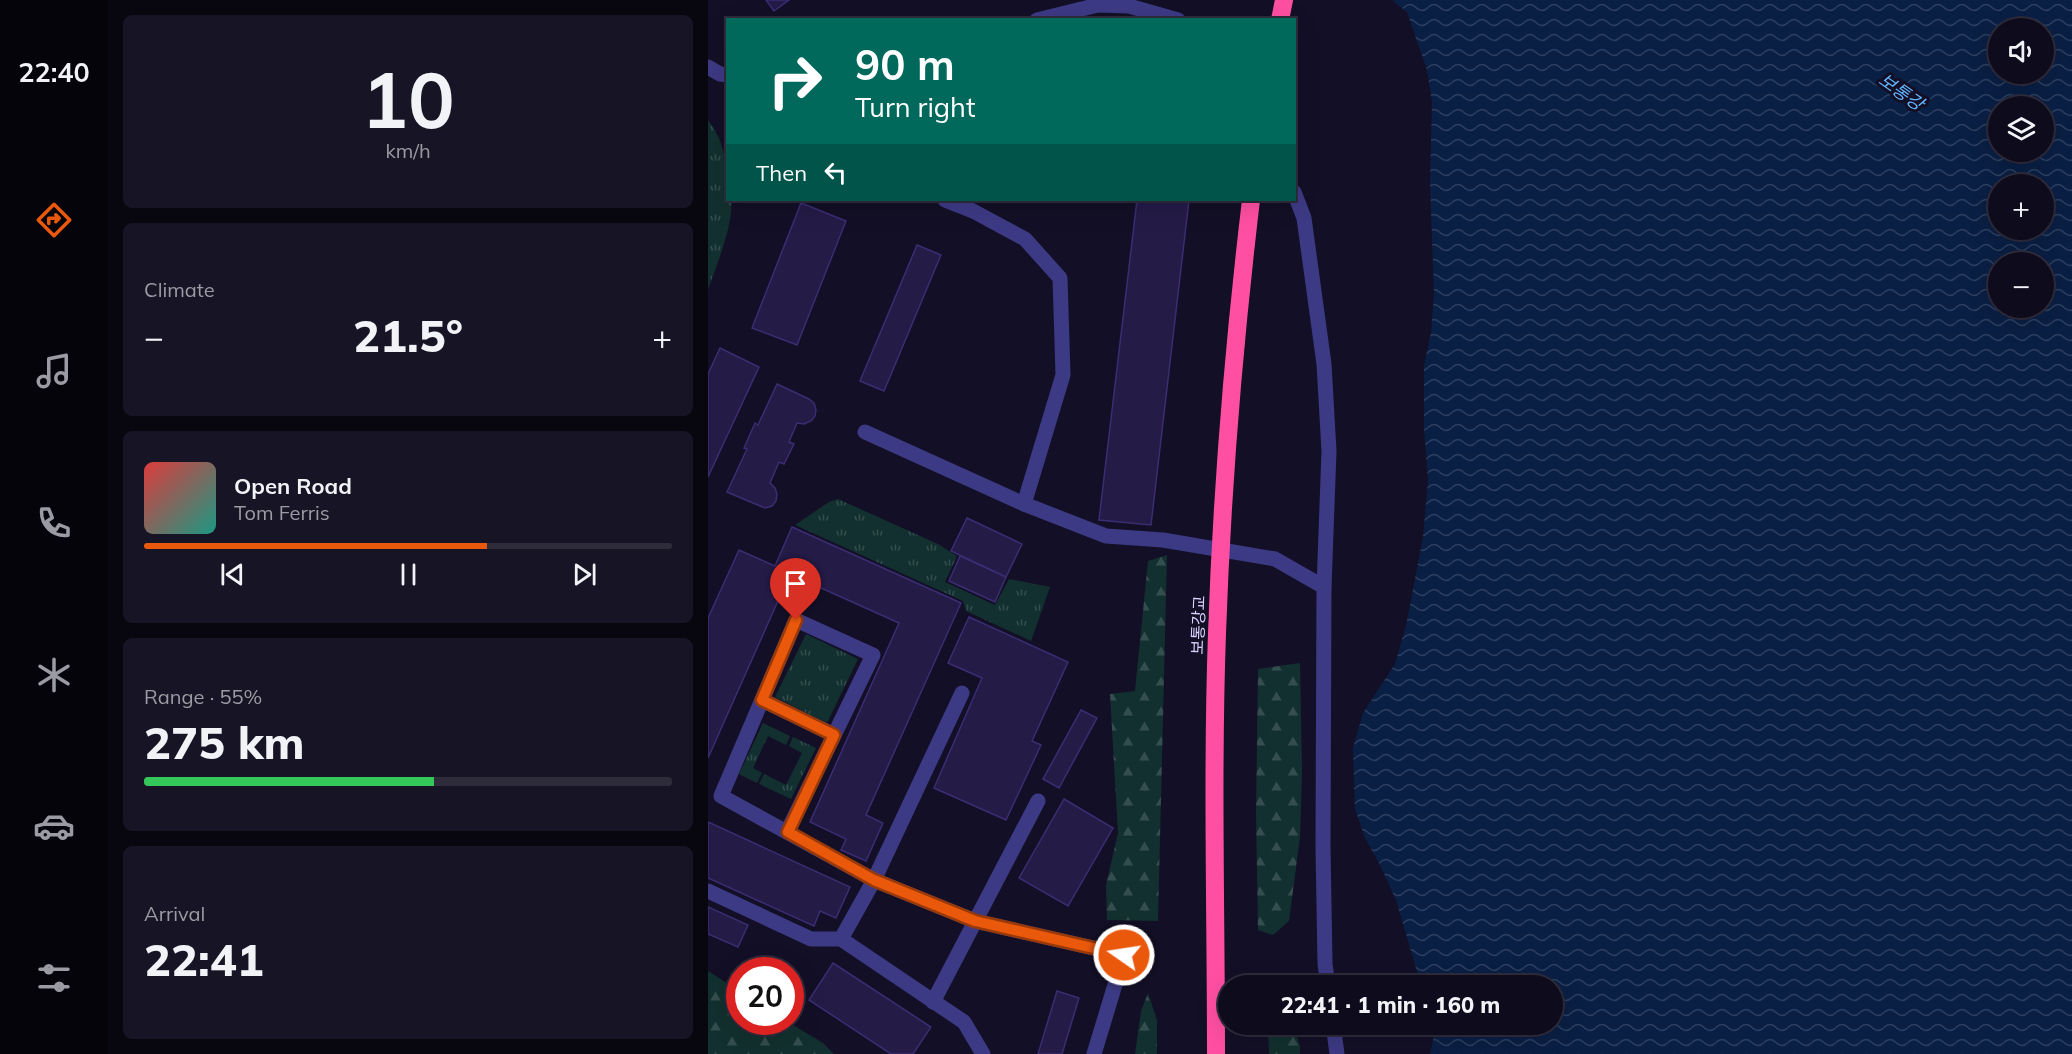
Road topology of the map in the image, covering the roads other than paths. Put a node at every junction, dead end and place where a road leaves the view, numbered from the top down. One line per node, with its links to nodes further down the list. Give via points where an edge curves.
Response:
1 (1284, 0): 4 (highway)
2 (1045, 18): 3 (street, via 1098,5 1129,6)
3 (1171, 18)
4 (1280, 18)
5 (708, 67): 6 (street)
6 (726, 75)
7 (1296, 197): 12 (street, via 1304,219 1324,364 1329,451)
8 (948, 201): 11 (street, via 1025,239 1060,278 1063,375)
9 (1251, 201): 27 (highway, 보통강교, bridge, via 1227,450 1217,633)
10 (865, 432): 11 (street)
11 (1024, 504): 12 (street, via 1106,536 1163,540 1275,559)
12 (1324, 587): 22 (street)
13 (962, 693): 18 (street)
14 (762, 700): 15 (street); 15 (street, via 796,620 873,655); 17 (street, via 721,796)
15 (834, 735): 17 (street)
16 (1038, 801): 20 (street)
17 (788, 832): 18 (street)
18 (874, 880): 20 (street); 21 (street)
19 (708, 891): 21 (street, via 811,939)
20 (975, 921): 23 (street); 26 (street, via 1124,955)
21 (841, 939): 23 (street)
22 (1326, 975)
23 (933, 1002): 25 (street, via 964,1022)
24 (1335, 1035): 28 (street)
25 (983, 1054)
26 (1094, 1054)
27 (1216, 1054)
28 (1338, 1054)

